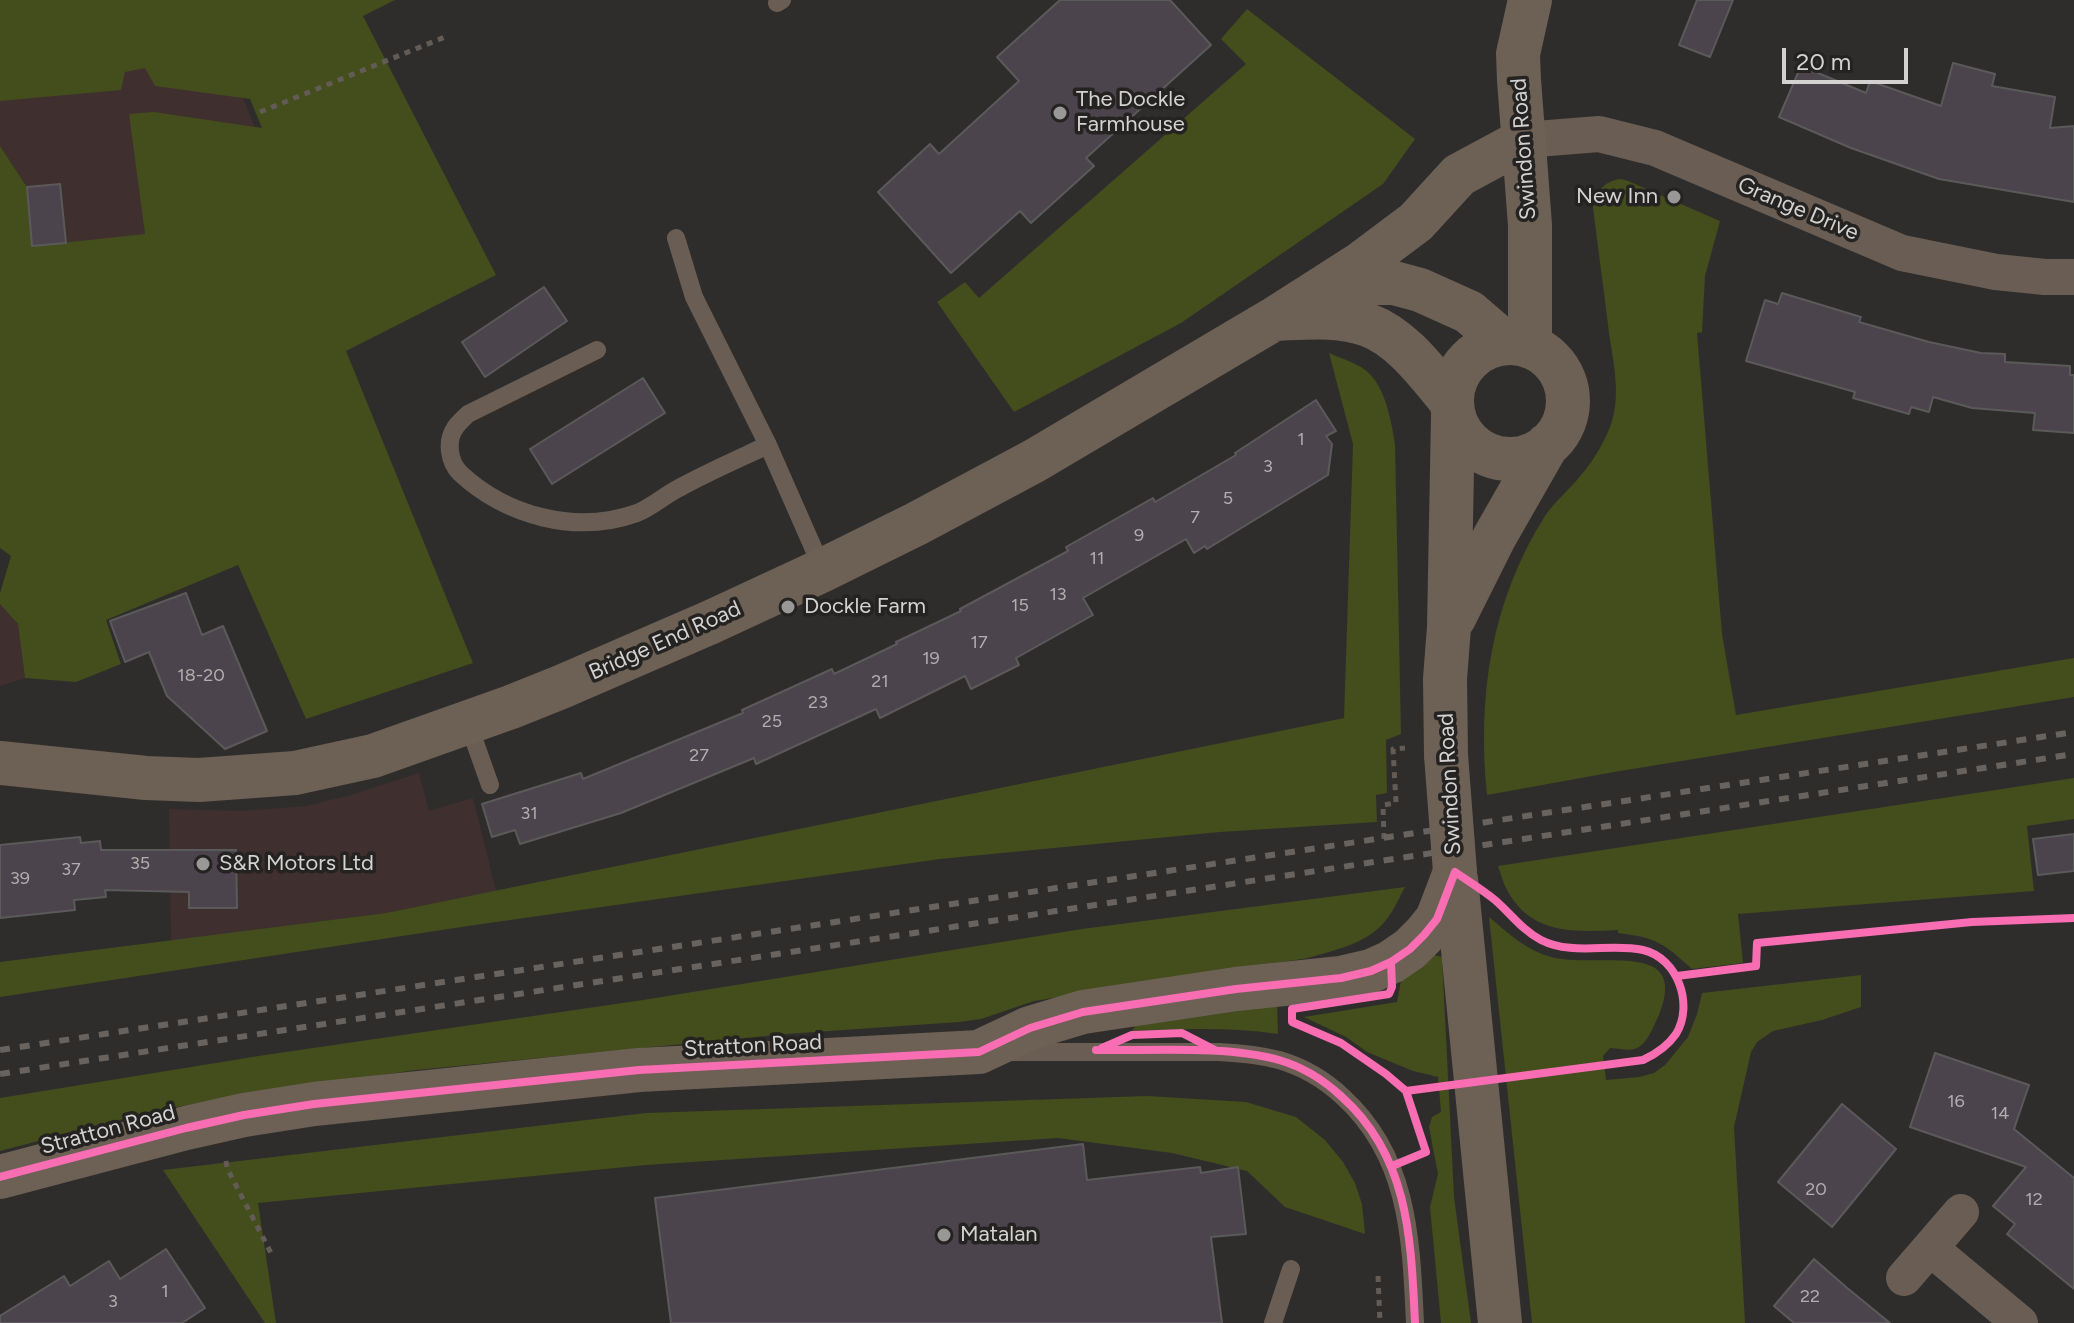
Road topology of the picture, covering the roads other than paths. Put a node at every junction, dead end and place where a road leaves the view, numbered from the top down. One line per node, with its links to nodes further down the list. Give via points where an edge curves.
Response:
1 (1530, 0): 2 (main road, Swindon Road, via 1518,54)
2 (1524, 140): 4 (street, Grange Drive, via 1599,134 1668,154 1902,253 1996,272); 5 (main road, Bridge End Road, via 1459,175 1416,222); 7 (main road, Swindon Road, via 1531,268)
3 (676, 238): 10 (lane, via 694,297)
4 (2074, 277)
5 (1327, 285): 6 (main road, Bridge End Road); 7 (main road, via 1394,283 1420,290 1469,312)
6 (1274, 319): 9 (main road, via 1341,319 1368,325 1405,350); 12 (main road, Bridge End Road, via 1034,461)
7 (1517, 345): 9 (main road, via 1481,350 1469,360 1456,379); 11 (main road, via 1546,356 1567,391 1564,422)
8 (597, 350): 10 (lane, via 468,414 454,429 450,444 456,468 476,487 533,516 607,521 640,512)
9 (1452, 409): 11 (main road, via 1464,437 1490,456 1522,458); 13 (main road, Swindon Road)
10 (768, 445): 12 (lane)
11 (1547, 445): 13 (main road, Swindon Road)
12 (823, 570): 14 (main road, Bridge End Road)
13 (1449, 627): 17 (main road, Swindon Road, bridge, via 1430,752)
14 (468, 723): 15 (main road, Bridge End Road, via 373,756 263,777 146,778); 16 (lane)
15 (0, 763)
16 (490, 785)
17 (1455, 872): 18 (main road, Stratton Road, via 1437,919 1424,935 1371,971 1083,1012 1030,1028); 26 (main road, Swindon Road)
18 (979, 1052): 19 (main road, Stratton Road, via 639,1070 314,1104 186,1128); 25 (lane, Stratton Road, via 1248,1054 1320,1078 1357,1110 1392,1166 1409,1238)
19 (0, 1177)
20 (1961, 1212): 21 (street)
21 (1930, 1248): 23 (street); 27 (street)
22 (1291, 1269): 24 (lane)
23 (1904, 1278)
24 (1273, 1323)
25 (1415, 1323)
26 (1500, 1323)
27 (2020, 1323)

